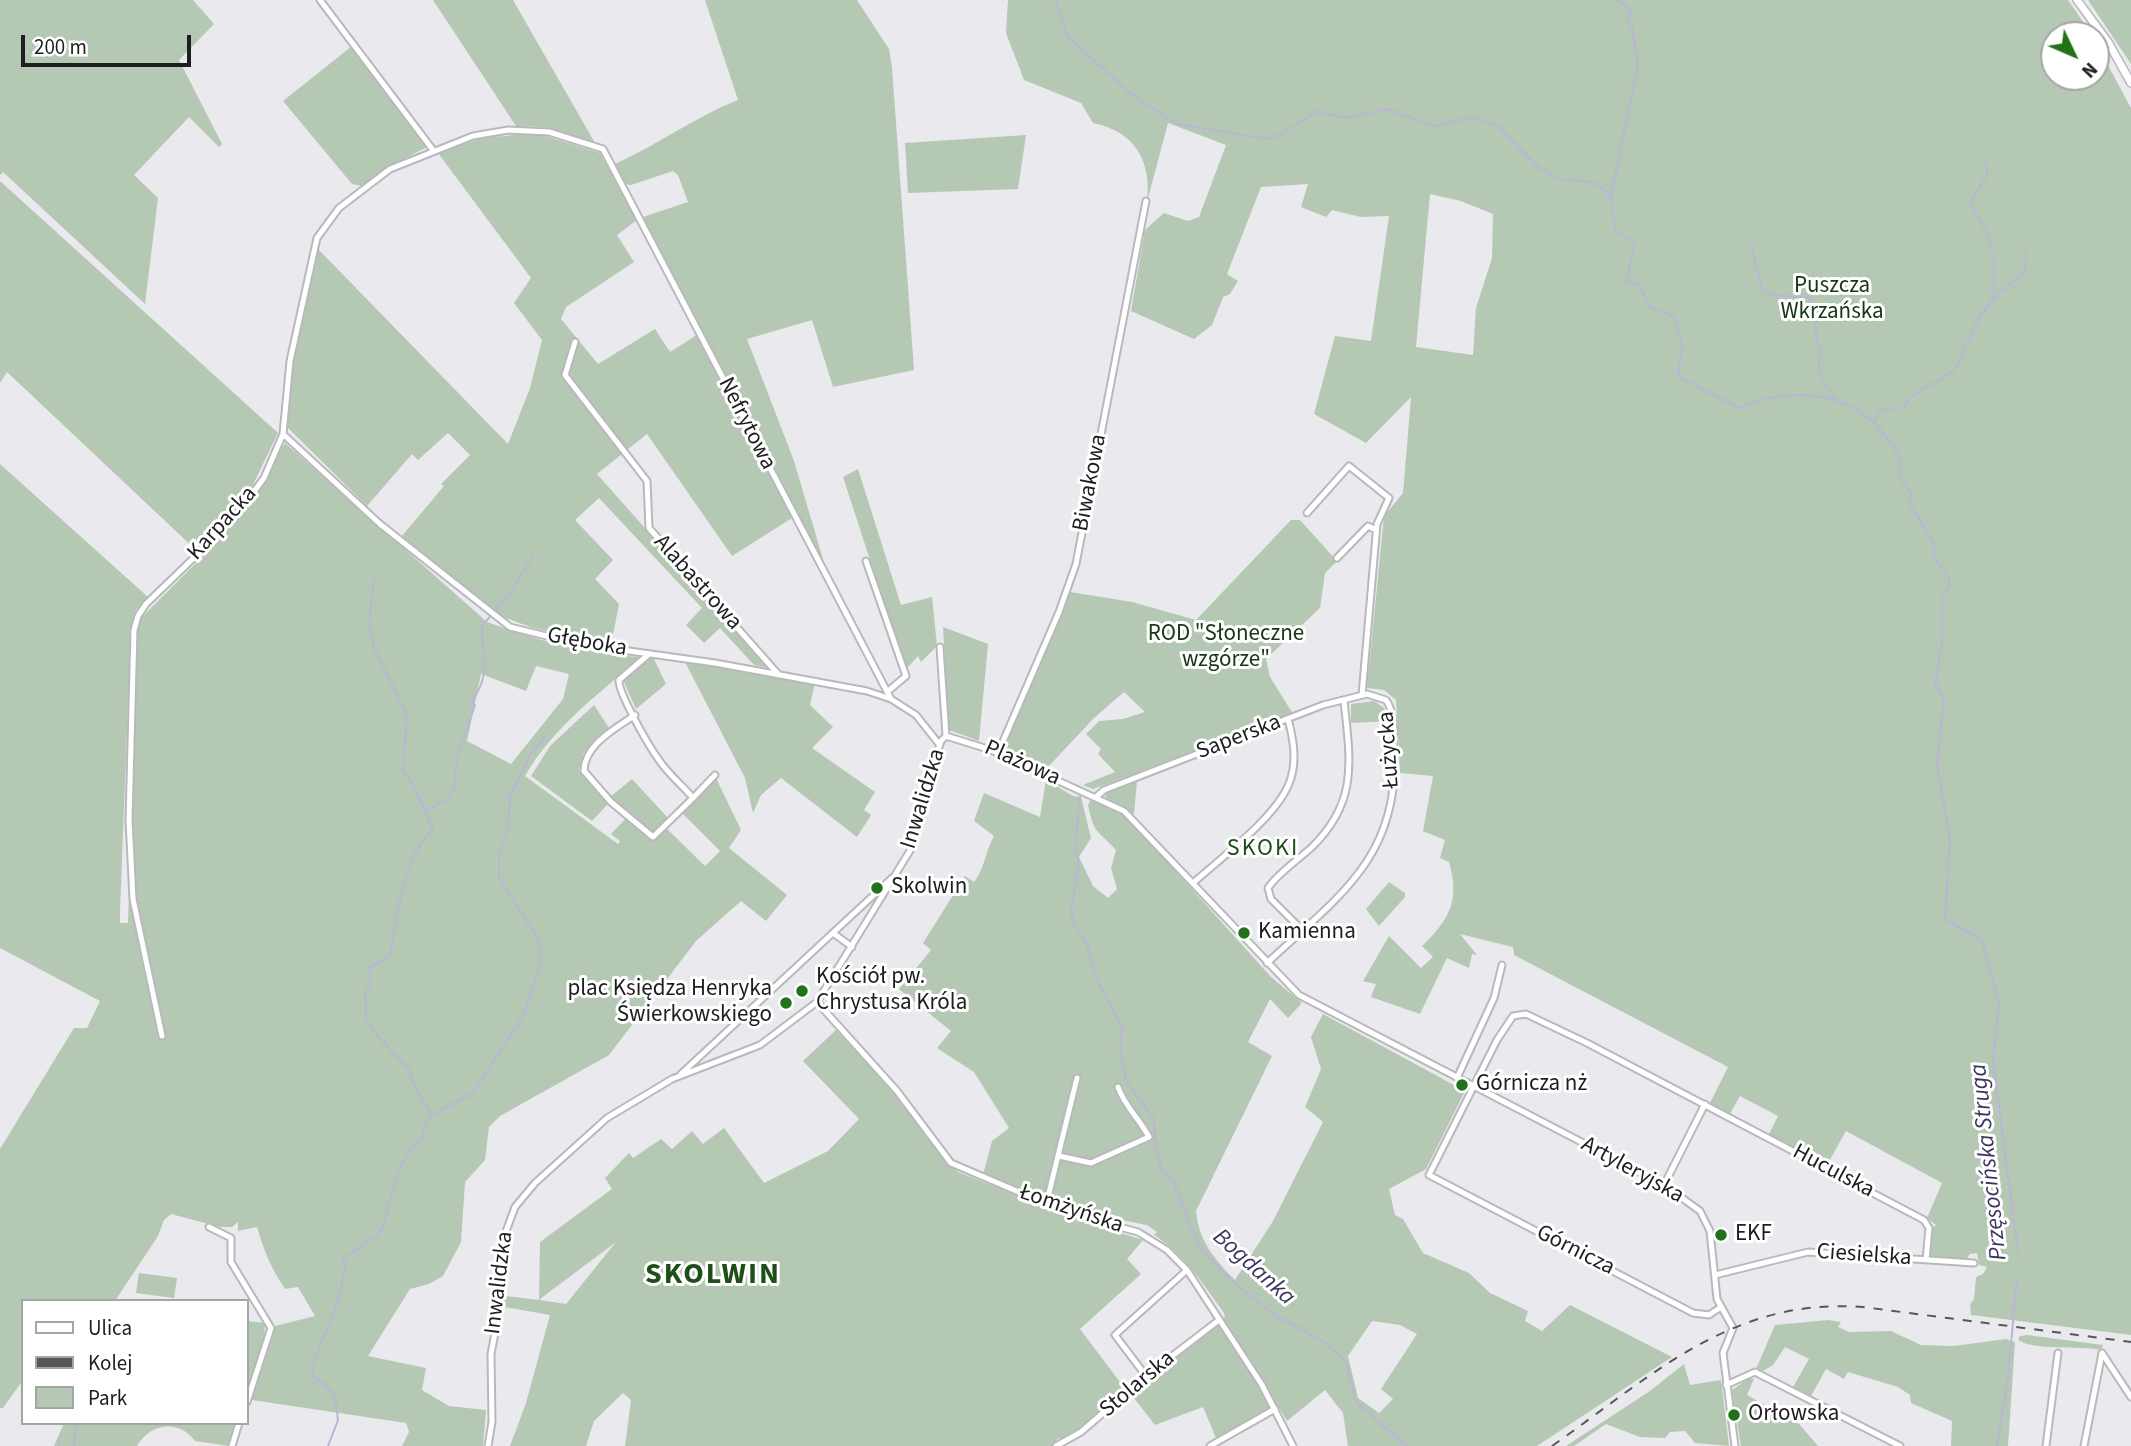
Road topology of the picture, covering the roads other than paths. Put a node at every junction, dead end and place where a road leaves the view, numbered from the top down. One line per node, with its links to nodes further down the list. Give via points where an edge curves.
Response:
1 (320, 0): 5 (street)
2 (2077, 0): 3 (street)
3 (2131, 83)
4 (603, 149): 5 (street, Karpacka, via 549,132 516,130 473,136); 16 (street, Nefrytowa)
5 (433, 150): 8 (street, Karpacka, via 363,187 339,208 317,238 290,361)
6 (1146, 201): 25 (street, Biwakowa, via 1076,564)
7 (575, 342): 15 (street, Alabastrowa, via 565,375 648,481 649,528)
8 (284, 434): 14 (street, Głęboka, via 380,524 497,620 532,633); 39 (street, Karpacka, via 250,500 146,604 134,630 129,820 133,907)
9 (1307, 513): 10 (street, via 1349,466 1389,498)
10 (1376, 530): 11 (street, via 1368,526); 17 (street)
11 (1337, 558)
12 (866, 561): 16 (street, via 906,676)
13 (940, 647): 23 (street, Inwalidzka)
14 (649, 654): 15 (street, Głęboka); 21 (street, via 619,680)
15 (778, 674): 18 (street, Głęboka)
16 (887, 692): 18 (street, Nefrytowa)
17 (1362, 695): 19 (street, Saperska); 20 (street, Saperska)
18 (891, 699): 24 (street, Głęboka, via 916,715)
19 (1344, 700): 22 (street, Saperska); 33 (street, via 1349,776 1343,807 1318,841 1268,888 1271,899)
20 (1386, 700): 33 (street, Łużycka, via 1392,716 1395,771 1386,827 1367,864)
21 (635, 715): 28 (street, via 658,760); 28 (street, via 596,745 586,758 584,771 611,802 653,837)
22 (1288, 719): 27 (street, Saperska); 30 (street, via 1293,769 1282,798)
23 (946, 736): 24 (street, Inwalidzka); 25 (street, Plażowa)
24 (939, 744): 29 (street, Inwalidzka, via 918,834)
25 (998, 753): 27 (street, Plażowa)
26 (715, 775): 28 (street)
27 (1096, 797): 30 (street, via 1127,813)
28 (693, 798)
29 (901, 867): 31 (street, Inwalidzka); 32 (street, Inwalidzka)
30 (1193, 883): 36 (street)
31 (875, 894): 32 (street); 34 (street, Inwalidzka)
32 (881, 900): 35 (street, Inwalidzka)
33 (1302, 930): 36 (street, Łużycka)
34 (833, 933): 35 (street); 40 (street, Inwalidzka)
35 (852, 947): 38 (street, Inwalidzka)
36 (1267, 962): 44 (street, via 1301,996)
37 (1502, 965): 44 (street, via 1494,998)
38 (817, 1002): 41 (street, Inwalidzka, via 772,1038); 50 (street, Łomżyńska, via 897,1091 951,1163)
39 (162, 1035)
40 (708, 1051): 41 (street); 42 (street, Inwalidzka)
41 (715, 1064): 42 (street, Inwalidzka)
42 (679, 1076): 66 (street, Inwalidzka, via 602,1122 531,1188 512,1213 505,1234 501,1302 491,1353)
43 (1077, 1078): 48 (street)
44 (1457, 1078): 46 (street)
45 (1118, 1087): 48 (street, via 1124,1105 1149,1137 1091,1163)
46 (1473, 1087): 47 (street, Huculska, via 1505,1026 1520,1013); 49 (street, Artyleryjska); 56 (street, Górnicza, via 1429,1175 1693,1312 1711,1315)
47 (1705, 1104): 49 (street); 52 (street, Huculska, via 1926,1221)
48 (1059, 1156): 50 (street)
49 (1664, 1185): 55 (street, Artyleryjska, via 1704,1217)
50 (1046, 1205): 54 (street, Łomżyńska, via 1145,1235)
51 (209, 1227): 62 (street, via 231,1238 230,1262 269,1323)
52 (1926, 1260): 53 (street, Ciesielska); 55 (street, Ciesielska, via 1808,1252)
53 (1974, 1264)
54 (1187, 1270): 57 (street, Łomżyńska); 59 (street, via 1115,1335)
55 (1715, 1276): 56 (street, Artyleryjska)
56 (1721, 1307): 60 (street, via 1733,1328 1723,1353)
57 (1219, 1320): 59 (street, Stolarska); 63 (street, Łomżyńska)
58 (2058, 1353): 72 (street)
59 (1146, 1376): 67 (street, Stolarska, via 1082,1432)
60 (1726, 1385): 70 (street); 71 (street, via 1755,1372)
61 (2131, 1397): 73 (street, via 2102,1353)
62 (248, 1399)
63 (1275, 1409): 68 (street); 69 (street, Łomżyńska)
64 (238, 1425): 65 (street)
65 (232, 1446)
66 (488, 1446)
67 (1056, 1446)
68 (1210, 1446)
69 (1293, 1446)
70 (1735, 1446)
71 (1900, 1446)
72 (2046, 1446)
73 (2084, 1446)

